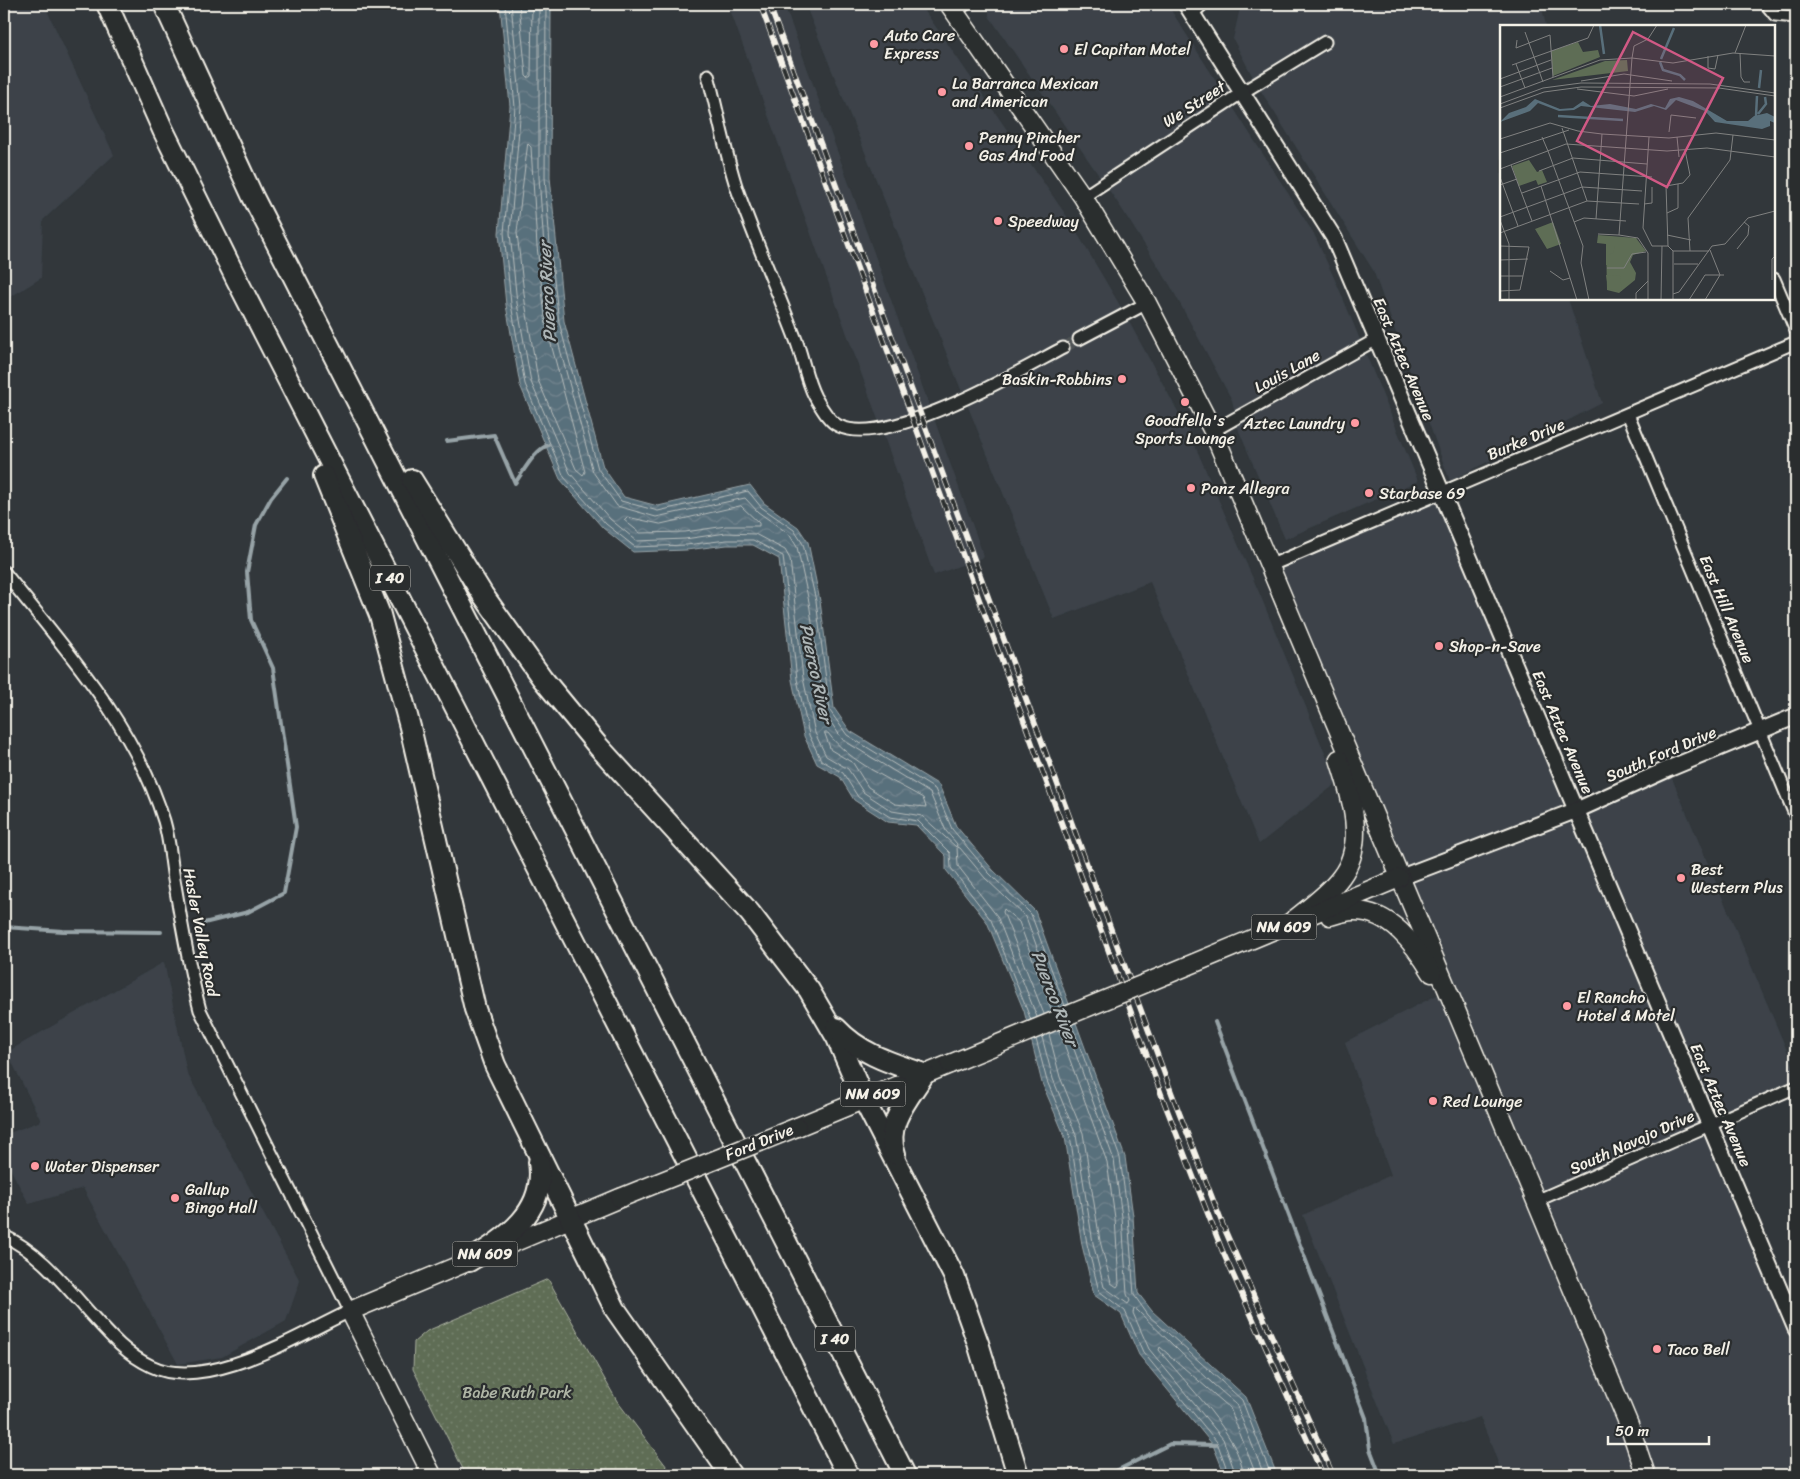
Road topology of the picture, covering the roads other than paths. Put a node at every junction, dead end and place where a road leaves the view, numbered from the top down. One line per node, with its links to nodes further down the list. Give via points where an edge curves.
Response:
1 (107, 4): 11 (highway, I 40, via 163,130)
2 (164, 4): 14 (highway, I 40, via 253,197)
3 (1766, 4): 6 (street, via 1775,15)
4 (956, 6): 10 (main road)
5 (1194, 7): 9 (main road, East Aztec Avenue)
6 (1796, 17)
7 (1325, 42): 9 (street, We Street)
8 (708, 75): 19 (street, via 737,188 802,354 814,396 826,415 839,426 857,430 876,429 913,419 974,394)
9 (1243, 92): 10 (street, We Street); 17 (main road, East Aztec Avenue, via 1334,238)
10 (1083, 196): 13 (main road)
11 (235, 276): 38 (highway, via 342,517 380,615 410,727 475,1009 495,1065); 48 (highway, I 40)
12 (1775, 281): 15 (street)
13 (1147, 303): 16 (street); 21 (main road)
14 (321, 328): 32 (highway, via 482,595 542,678 598,746 750,913); 49 (highway, I 40)
15 (1796, 332)
16 (1079, 339)
17 (1377, 339): 21 (street, Louis Lane); 22 (main road, East Aztec Avenue)
18 (1796, 342): 20 (street, Burke Drive)
19 (1063, 348)
20 (1628, 414): 22 (street, Burke Drive); 27 (street, East Hill Avenue)
21 (1213, 431): 23 (main road)
22 (1442, 492): 23 (street, Burke Drive); 28 (main road, East Aztec Avenue)
23 (1270, 566): 25 (main road)
24 (4, 572): 44 (street, Hasler Valley Road, via 107,705 133,747 164,822 188,967 200,1010)
25 (1303, 646): 30 (main road); 31 (main road, via 1348,788 1355,846 1352,861 1340,879)
26 (1796, 716): 27 (main road, South Ford Drive)
27 (1760, 732): 28 (main road, South Ford Drive); 29 (street, East Hill Avenue)
28 (1577, 810): 30 (main road, South Ford Drive); 37 (main road, East Aztec Avenue)
29 (1796, 817)
30 (1400, 878): 31 (main road, NM 609); 33 (main road)
31 (1286, 926): 33 (main road, via 1353,910 1376,914 1392,923 1430,970); 34 (main road, Ford Drive / NM 609, bridge)
32 (809, 990): 34 (highway, via 848,1042 887,1062); 36 (highway, via 837,1038)
33 (1466, 1034): 40 (main road)
34 (924, 1074): 36 (main road, Ford Drive / NM 609); 39 (highway, via 893,1125 891,1144)
35 (1796, 1087): 37 (street, South Navajo Drive)
36 (863, 1098): 39 (highway); 41 (main road, Ford Drive / NM 609, bridge)
37 (1710, 1125): 40 (street, South Navajo Drive); 45 (main road, East Aztec Avenue)
38 (535, 1148): 41 (highway); 43 (highway, via 540,1176 532,1208 504,1239)
39 (905, 1184): 50 (highway, via 954,1276)
40 (1536, 1201): 51 (main road, via 1629,1425)
41 (570, 1219): 43 (main road, Ford Drive / NM 609); 47 (highway, via 615,1309)
42 (4, 1236): 44 (street, via 34,1254 55,1274 112,1339 152,1367 175,1373 208,1372 234,1366)
43 (469, 1261): 44 (main road, Ford Drive / NM 609)
44 (350, 1311): 46 (main road)
45 (1796, 1329)
46 (432, 1475)
47 (730, 1475)
48 (848, 1475)
49 (905, 1475)
50 (1018, 1475)
51 (1646, 1475)

